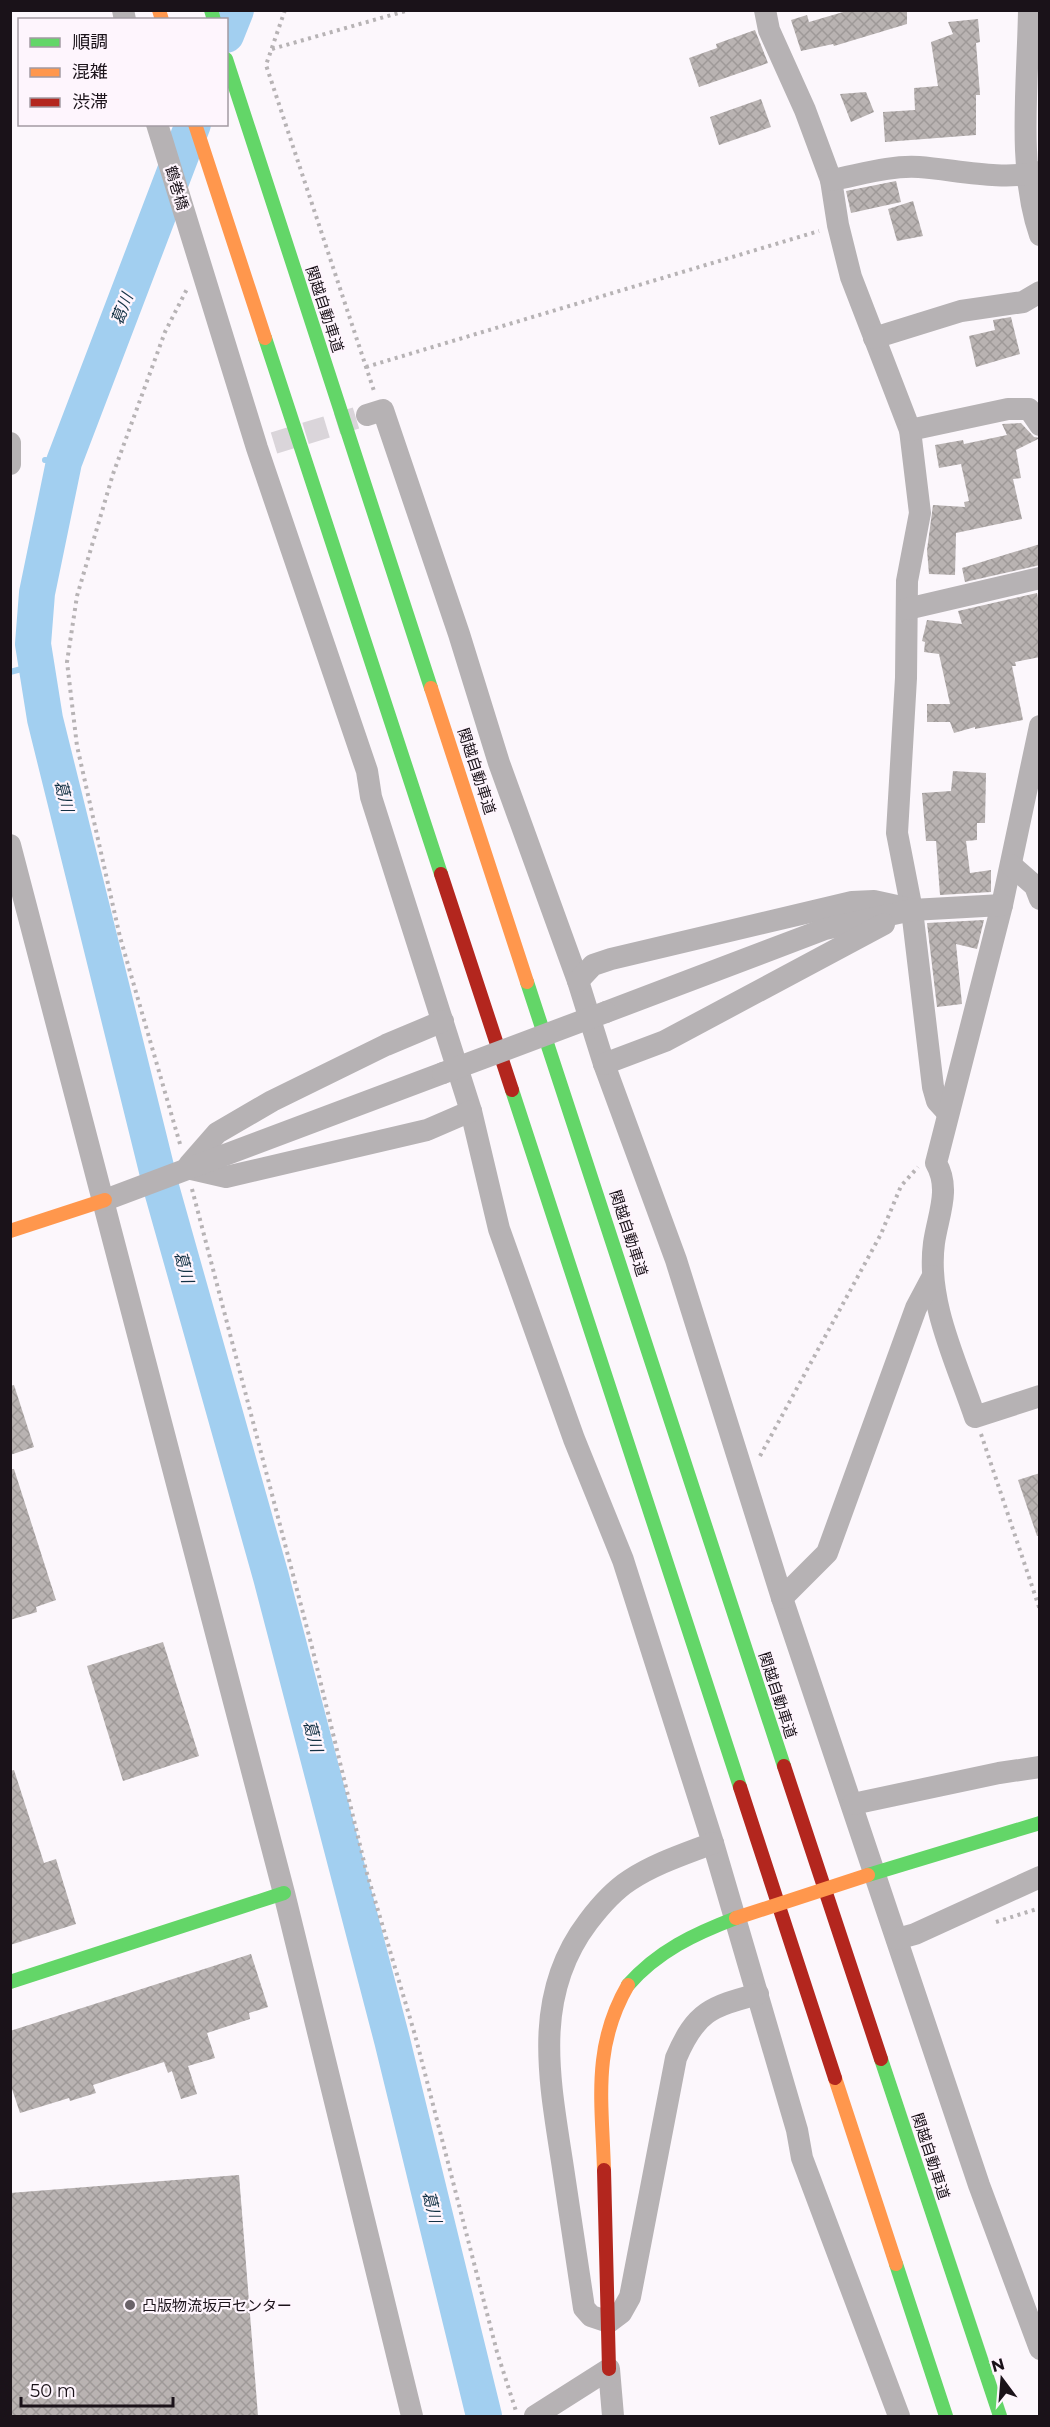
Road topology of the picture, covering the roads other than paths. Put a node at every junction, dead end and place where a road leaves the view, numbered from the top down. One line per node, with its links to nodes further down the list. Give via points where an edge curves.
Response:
1 (765, 10): 7 (street, via 769,30)
2 (1029, 10): 6 (street)
3 (228, 65): 46 (main road, 関越自動車道)
4 (158, 126): 25 (street, 鶴巻橋, via 203,275 266,445 367,771 379,825)
5 (196, 126): 55 (main road)
6 (1033, 173): 7 (street, via 917,167); 8 (street, via 1031,212)
7 (831, 180): 10 (street, via 850,278)
8 (1040, 235)
9 (1040, 292): 10 (street, via 1023,302 961,310)
10 (874, 338): 13 (street)
11 (375, 412): 24 (street, via 459,634 499,762)
12 (1040, 425): 13 (street, via 1029,409 1008,409)
13 (910, 430): 17 (street, via 920,513)
14 (10, 443): 15 (street)
15 (10, 464)
16 (1040, 578): 17 (street)
17 (907, 609): 23 (street, via 897,833)
18 (1040, 726): 20 (street)
19 (10, 845): 30 (street)
20 (1011, 865): 21 (street); 22 (street)
21 (1038, 890)
22 (1002, 905): 23 (street); 28 (street)
23 (912, 910): 24 (street, via 874,901 852,902 641,950 593,965); 26 (street, via 665,1041); 28 (street, via 933,1087); 29 (street, bridge, via 825,929)
24 (578, 981): 26 (street)
25 (443, 1021): 27 (street, 鶴巻橋); 29 (street, via 386,1045 217,1132)
26 (604, 1064): 34 (street, via 676,1260)
27 (471, 1111): 29 (street, via 427,1130 226,1177); 38 (street, 鶴巻橋, via 499,1229 574,1439 623,1560)
28 (948, 1113): 32 (street, via 936,1163 944,1176 944,1196 934,1245)
29 (184, 1169): 30 (street)
30 (114, 1196): 31 (main road); 41 (street)
31 (10, 1231)
32 (933, 1276): 33 (street, via 936,1301 975,1417); 34 (street, via 916,1308 827,1553)
33 (1040, 1396)
34 (782, 1598): 36 (street)
35 (1040, 1767): 36 (street)
36 (853, 1804): 39 (street)
37 (1040, 1822): 39 (main road)
38 (713, 1843): 42 (street, 鶴巻橋); 47 (street, via 628,1881 601,1905 578,1935 558,1978 551,2009 548,2073 584,2308 591,2316)
39 (872, 1874): 42 (main road, bridge); 43 (street)
40 (1040, 1877): 43 (street)
41 (284, 1893): 44 (main road); 51 (street)
42 (736, 1918): 45 (street, 鶴巻橋); 47 (main road, via 679,1940 644,1965 622,1994 608,2027 601,2062)
43 (897, 1939): 48 (street, via 979,2185)
44 (10, 1982)
45 (758, 1994): 47 (street, via 717,2006 686,2034 676,2058 630,2297 621,2313); 54 (street, 鶴巻橋, via 802,2157)
46 (933, 2215): 50 (main road); 56 (main road, 関越自動車道)
47 (609, 2322): 49 (main road)
48 (1040, 2349)
49 (609, 2368): 52 (street); 53 (street)
50 (1008, 2395)
51 (412, 2416)
52 (535, 2416)
53 (613, 2416)
54 (899, 2416)
55 (946, 2416)
56 (1000, 2416)

